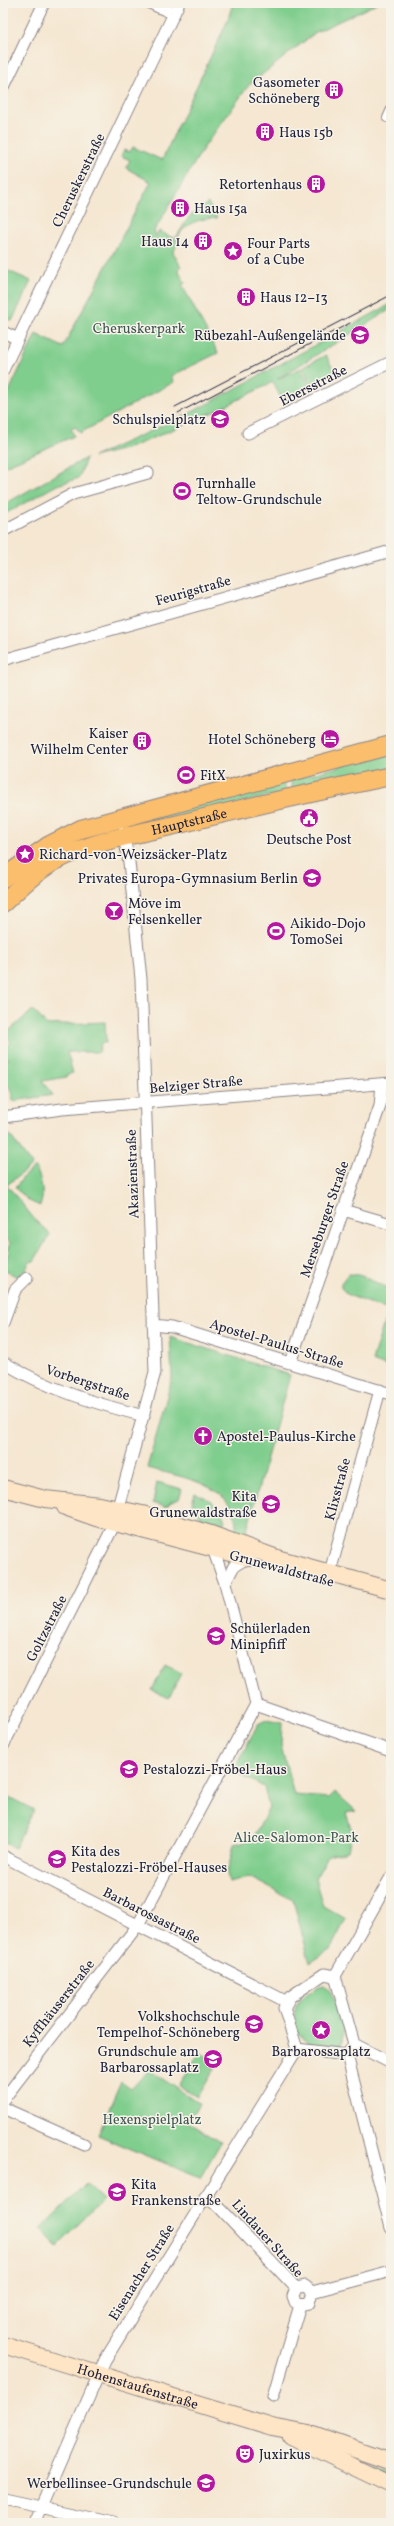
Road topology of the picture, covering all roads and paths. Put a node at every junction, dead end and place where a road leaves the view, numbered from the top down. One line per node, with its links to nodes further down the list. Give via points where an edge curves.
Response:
1 (44, 3): 5 (street)
2 (150, 3): 4 (street)
3 (179, 3): 4 (street, Cheruskerstraße)
4 (174, 14): 9 (street, Cheruskerstraße)
5 (3, 89)
6 (391, 108): 7 (street)
7 (387, 118)
8 (3, 332): 9 (street)
9 (18, 339): 11 (street, Cheruskerstraße)
10 (391, 362): 12 (street, Ebersstraße)
11 (3, 370)
12 (248, 433)
13 (148, 473): 14 (street, via 73,494)
14 (3, 531)
15 (391, 551): 16 (street, Feurigstraße)
16 (3, 660)
17 (391, 745): 19 (main road, Hauptstraße)
18 (391, 776): 20 (main road, Hauptstraße)
19 (120, 819): 20 (street, Akazienstraße); 21 (main road, Hauptstraße, via 81,829 48,846)
20 (124, 837): 22 (main road, Hauptstraße, via 84,848 55,860 25,881); 24 (street, Akazienstraße, via 140,979)
21 (3, 878)
22 (3, 903)
23 (386, 1084): 24 (street, Belziger Straße); 26 (street, Merseburger Straße)
24 (145, 1104): 25 (street, Belziger Straße, via 62,1109); 30 (street, Akazienstraße)
25 (3, 1117)
26 (343, 1210): 27 (street); 32 (street, Merseburger Straße)
27 (391, 1224)
28 (27, 1278): 29 (street, via 15,1290)
29 (3, 1323)
30 (153, 1325): 32 (street, Apostel-Paulus-Straße, via 172,1326); 35 (street, Akazienstraße, via 155,1372)
31 (3, 1362): 35 (street, Vorbergstraße, via 31,1379 63,1393)
32 (290, 1363): 33 (street, Apostel-Paulus-Straße)
33 (380, 1390): 34 (street, Apostel-Paulus-Straße); 41 (street, Klixstraße)
34 (391, 1394)
35 (144, 1416): 37 (street, Akazienstraße)
36 (3, 1488): 37 (main road, Grunewaldstraße)
37 (116, 1516): 38 (main road, Grunewaldstraße); 46 (street, Goltzstraße)
38 (173, 1530): 39 (main road, Grunewaldstraße); 41 (main road, Grunewaldstraße, via 212,1534 280,1559)
39 (213, 1549): 40 (main road, Grunewaldstraße); 42 (street)
40 (247, 1558): 42 (street, via 234,1566); 44 (main road, Grunewaldstraße)
41 (330, 1572): 43 (main road, Grunewaldstraße)
42 (225, 1583): 45 (street)
43 (391, 1590)
44 (391, 1599)
45 (256, 1704): 47 (street); 51 (street, Kyffhäuserstraße)
46 (3, 1746)
47 (391, 1751)
48 (3, 1856): 51 (street, Barbarossastraße)
49 (391, 1877): 50 (street)
50 (387, 1893): 52 (street)
51 (138, 1925): 53 (street, Barbarossastraße); 58 (street, Kyffhäuserstraße)
52 (335, 1976): 53 (street, via 324,1974); 54 (street)
53 (287, 2002): 55 (street, via 284,2008)
54 (354, 2044): 56 (street); 57 (street)
55 (297, 2050): 56 (street); 61 (street, Eisenacher Straße)
56 (347, 2055): 62 (street)
57 (391, 2063)
58 (3, 2100)
59 (3, 2108): 60 (street)
60 (84, 2144)
61 (205, 2197): 64 (street, Lindauer Straße, via 218,2206); 68 (street, Eisenacher Straße)
62 (391, 2228)
63 (391, 2271): 65 (street)
64 (296, 2288): 65 (street, via 305,2286); 66 (street, Lindauer Straße, via 293,2296)
65 (312, 2292): 66 (street, via 308,2303)
66 (300, 2305): 69 (street, Lindauer Straße)
67 (3, 2346): 68 (main road, Hohenstaufenstraße)
68 (97, 2374): 70 (main road, Hohenstaufenstraße); 74 (street, Eisenacher Straße)
69 (273, 2396)
70 (272, 2428): 71 (main road, Hohenstaufenstraße, via 314,2435); 72 (main road, Hohenstaufenstraße)
71 (391, 2462)
72 (391, 2485)
73 (3, 2499): 74 (street)
74 (41, 2507): 75 (street, Eisenacher Straße); 76 (street)
75 (34, 2523)
76 (114, 2523)

